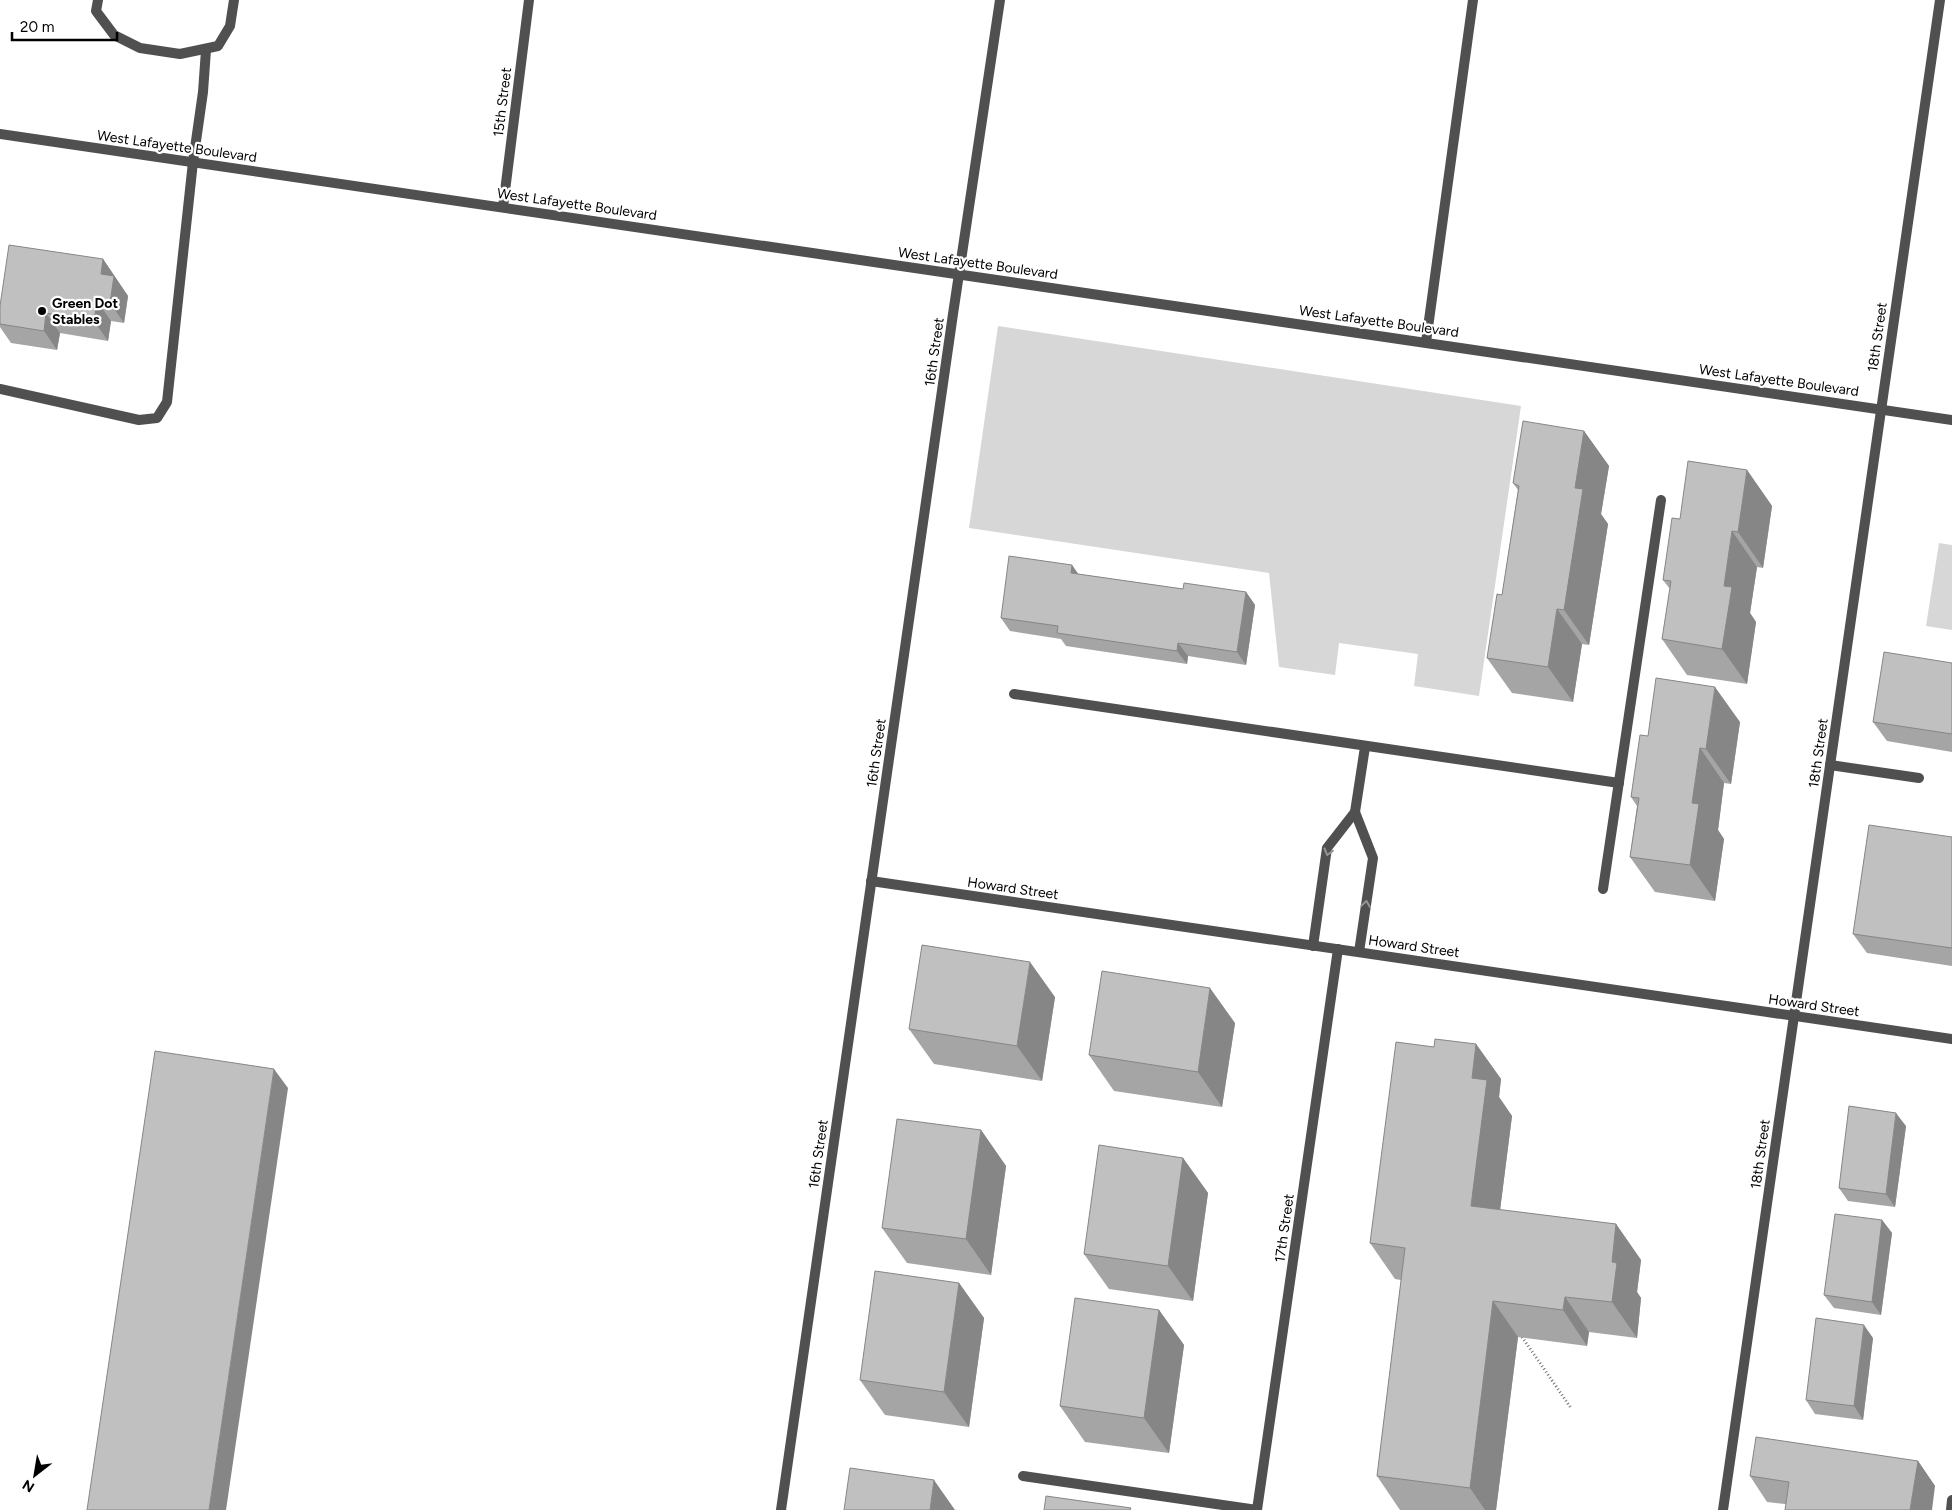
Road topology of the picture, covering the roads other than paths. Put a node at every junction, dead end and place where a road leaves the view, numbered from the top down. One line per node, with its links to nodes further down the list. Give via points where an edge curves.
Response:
1 (98, 0): 7 (street, via 96,11 114,35 140,48 180,54)
2 (234, 0): 7 (street, via 230,26 218,46)
3 (529, 0): 10 (street, 15th Street)
4 (1000, 0): 11 (street, 16th Street)
5 (1473, 0): 12 (street)
6 (1940, 0): 14 (street, 18th Street)
7 (206, 50): 9 (street)
8 (0, 134): 9 (street, West Lafayette Boulevard)
9 (193, 162): 10 (street, West Lafayette Boulevard); 13 (street, via 167,402 157,418 139,420)
10 (503, 207): 11 (street, West Lafayette Boulevard)
11 (959, 274): 12 (street, West Lafayette Boulevard); 23 (street, 16th Street)
12 (1426, 342): 14 (street, West Lafayette Boulevard)
13 (0, 389)
14 (1881, 409): 15 (street, West Lafayette Boulevard); 19 (street, 18th Street)
15 (1952, 420)
16 (1661, 500): 21 (street)
17 (1014, 694): 18 (street)
18 (1365, 747): 21 (street); 22 (street)
19 (1830, 765): 20 (street); 28 (street, 18th Street)
20 (1919, 778)
21 (1618, 783): 24 (street)
22 (1355, 812): 25 (street, one-way to 25, via 1327,848); 27 (street, one-way to 22, via 1373,858)
23 (871, 881): 25 (street, Howard Street); 32 (street, 16th Street)
24 (1602, 889)
25 (1313, 946): 26 (street, Howard Street)
26 (1338, 949): 27 (street, Howard Street); 33 (street, 17th Street)
27 (1359, 952): 28 (street, Howard Street)
28 (1794, 1016): 29 (street, Howard Street); 34 (street, 18th Street)
29 (1952, 1040)
30 (1023, 1476): 33 (street)
31 (1952, 1500): 35 (street)
32 (781, 1510)
33 (1257, 1510)
34 (1723, 1510)
35 (1951, 1510)

